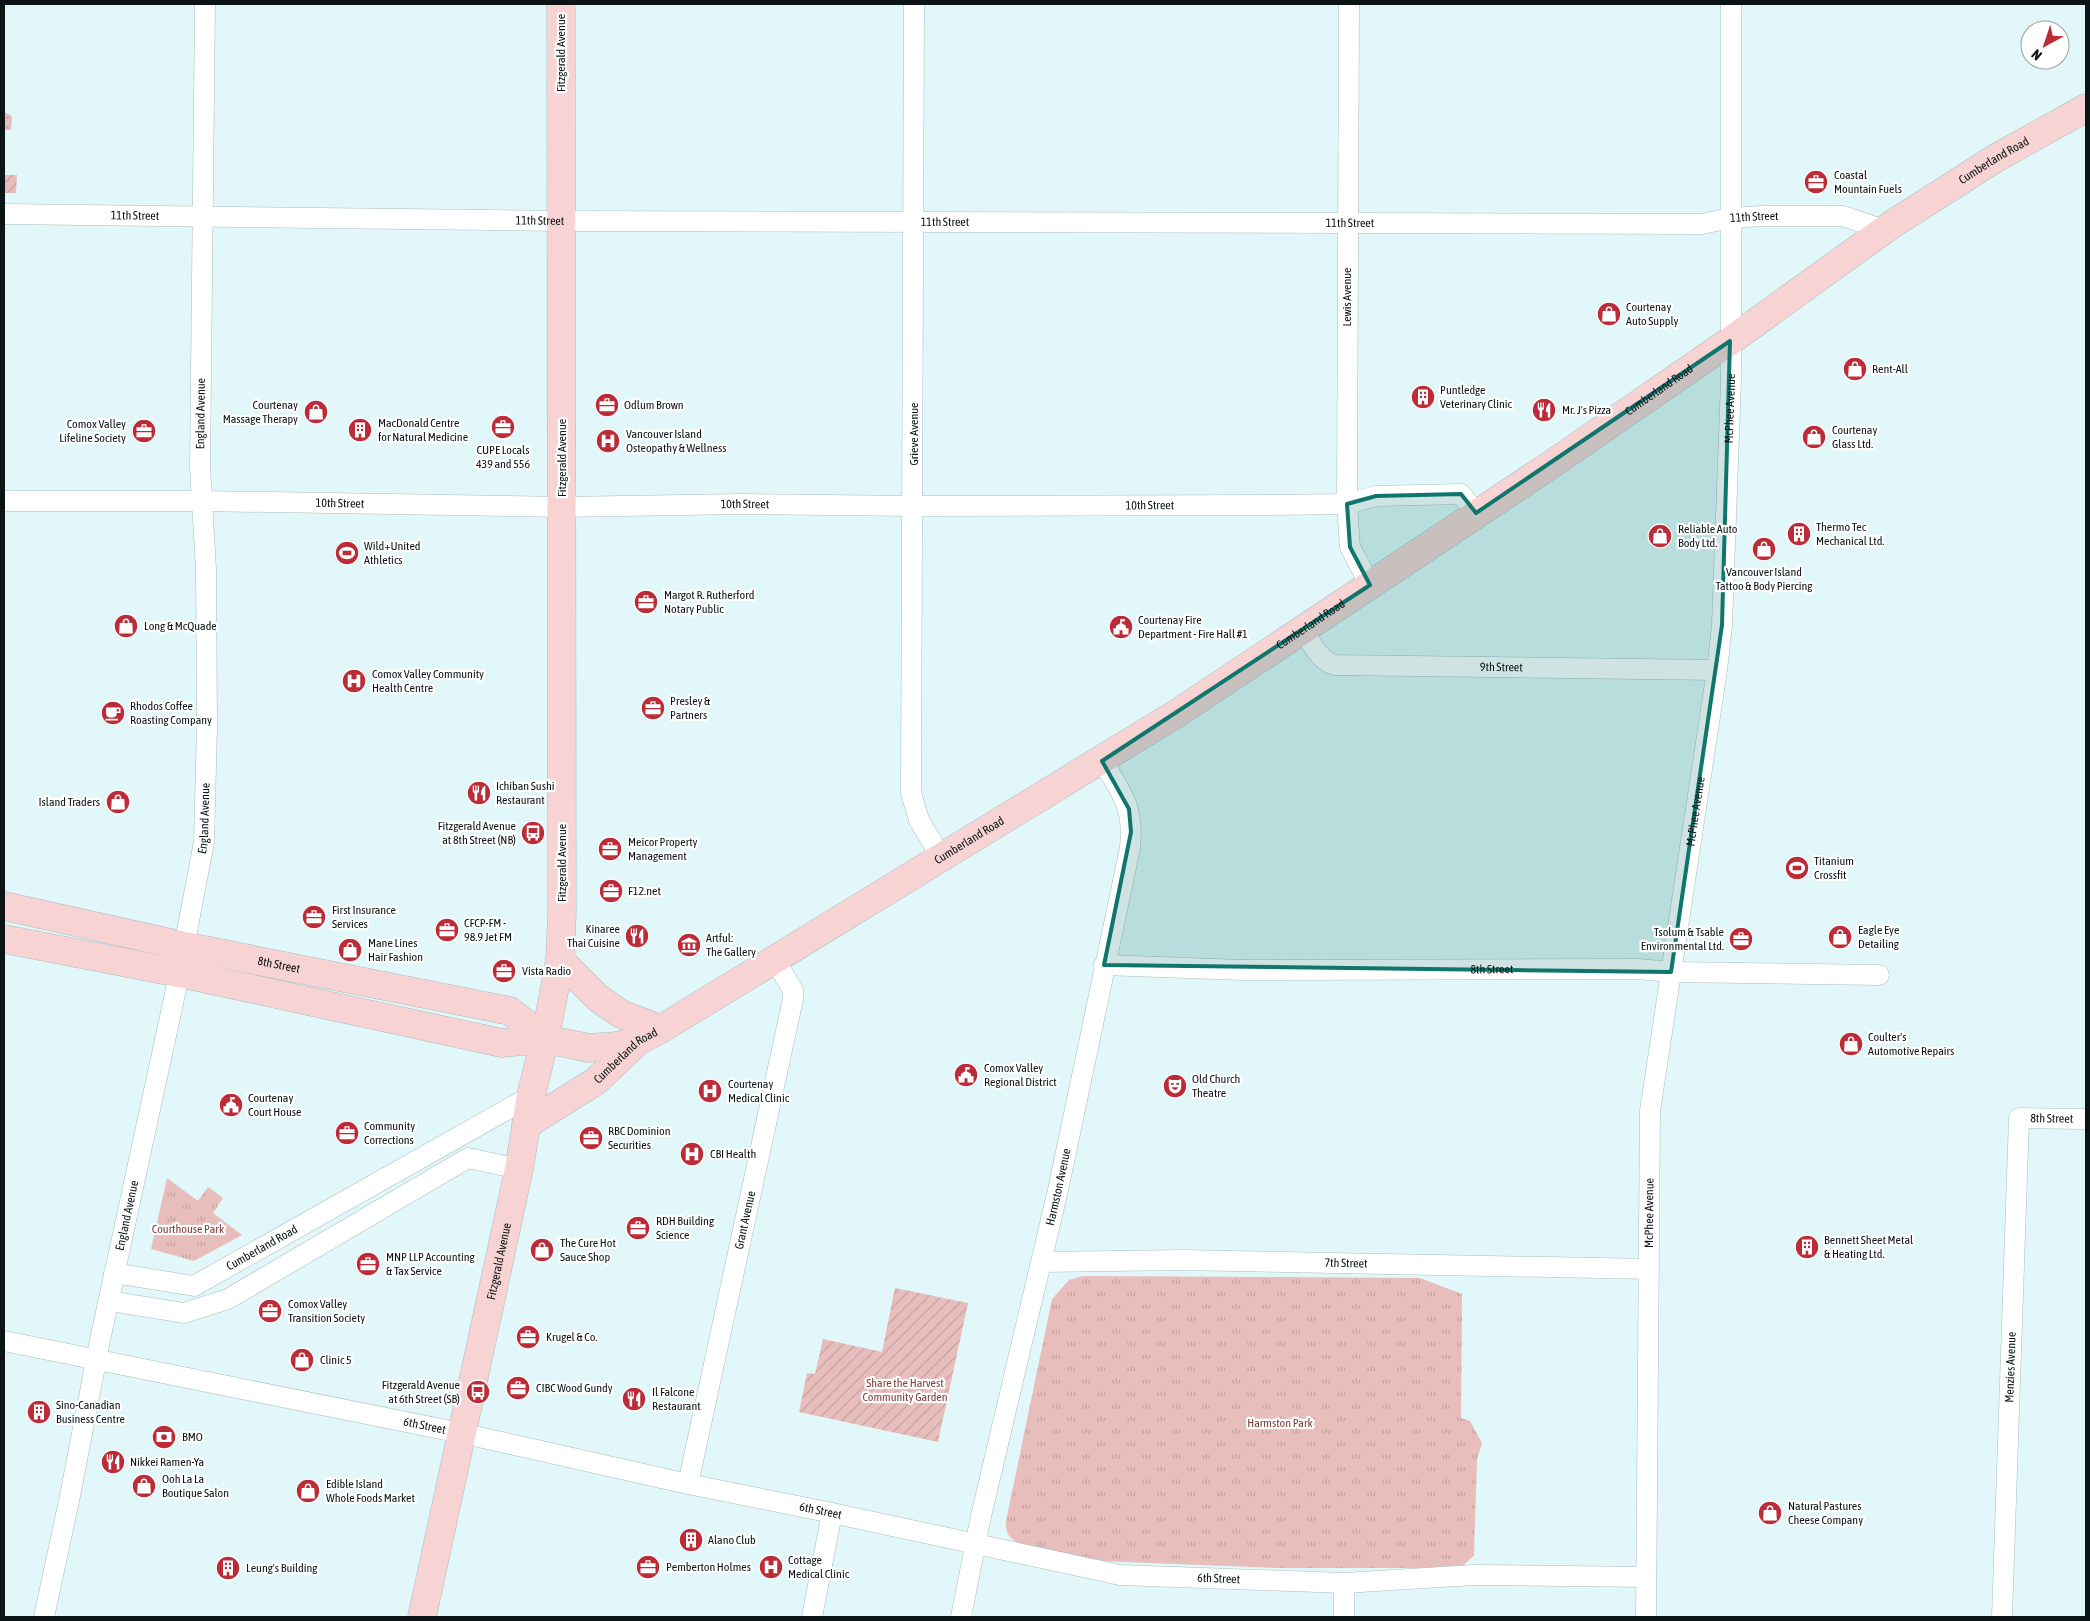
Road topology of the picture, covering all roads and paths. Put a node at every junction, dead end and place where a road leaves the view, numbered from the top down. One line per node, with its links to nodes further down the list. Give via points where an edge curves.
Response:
1 (205, 4): 8 (street, England Avenue)
2 (561, 4): 10 (street, Fitzgerald Avenue)
3 (914, 4): 11 (street, Grieve Avenue)
4 (1349, 4): 12 (street, Lewis Avenue)
5 (1731, 4): 9 (street, McPhee Avenue)
6 (2086, 108): 13 (street, Cumberland Road, via 1996,158)
7 (4, 214): 8 (street, 11th Street)
8 (202, 218): 10 (street, 11th Street); 16 (street, England Avenue)
9 (1730, 218): 12 (street, 11th Street, via 1702,224); 13 (street, 11th Street, via 1843,216); 14 (street, McPhee Avenue)
10 (560, 221): 11 (street, 11th Street); 19 (street, Fitzgerald Avenue)
11 (914, 222): 12 (street, 11th Street); 18 (street, Grieve Avenue)
12 (1347, 224): 17 (street, Lewis Avenue)
13 (1884, 230): 14 (street, Cumberland Road)
14 (1730, 341): 20 (street, Cumberland Road); 23 (street, McPhee Avenue, via 1729,480)
15 (4, 501): 16 (street, 10th Street)
16 (202, 501): 19 (street, 10th Street); 29 (street, England Avenue, via 207,727 204,842)
17 (1347, 504): 18 (street, 10th Street); 20 (street, 10th Street, via 1376,496 1461,494); 21 (street, Lewis Avenue, via 1350,547)
18 (913, 506): 19 (street, 10th Street); 25 (street, Grieve Avenue, via 911,793 919,820)
19 (563, 507): 30 (street, Fitzgerald Avenue)
20 (1476, 514): 21 (street, Cumberland Road)
21 (1370, 585): 22 (street, Cumberland Road)
22 (1303, 630): 23 (street, 9th Street, via 1322,658 1335,665); 24 (street, Cumberland Road)
23 (1717, 670): 32 (street, McPhee Avenue)
24 (1102, 761): 25 (street, Cumberland Road); 31 (street, Harmston Avenue, via 1129,809 1131,832)
25 (941, 857): 28 (street, Cumberland Road)
26 (4, 906): 29 (street, 8th Street)
27 (4, 939): 29 (street, 8th Street)
28 (774, 959): 34 (street, Cumberland Road); 48 (street, Grant Avenue, via 793,990 793,999)
29 (182, 960): 35 (street, 8th Street, via 510,1011); 43 (street, England Avenue)
30 (560, 960): 34 (street, via 606,1003); 35 (street, Fitzgerald Avenue)
31 (1104, 965): 32 (street, 8th Street, via 1243,970 1638,969); 41 (street, Harmston Avenue)
32 (1670, 972): 33 (street, 8th Street); 42 (street, McPhee Avenue, via 1650,1111)
33 (1879, 975)
34 (650, 1035): 35 (street, 8th Street, via 616,1046 589,1048); 39 (street, Cumberland Road, via 596,1081)
35 (545, 1039): 36 (street, Fitzgerald Avenue)
36 (531, 1096): 39 (street, Fitzgerald Avenue); 43 (street, Cumberland Road, via 194,1286)
37 (2019, 1118): 38 (street, 8th Street); 59 (street, Menzies Avenue)
38 (2086, 1119)
39 (526, 1125): 40 (street, Fitzgerald Avenue)
40 (519, 1169): 44 (street, Cumberland Road, via 468,1158 228,1300 184,1313); 47 (street, Fitzgerald Avenue)
41 (1042, 1262): 42 (street, 7th Street, via 1182,1260); 50 (street, Harmston Avenue)
42 (1649, 1269): 51 (street, McPhee Avenue)
43 (114, 1273): 44 (street, England Avenue)
44 (109, 1301): 46 (street, England Avenue)
45 (4, 1341): 46 (street, 6th Street)
46 (96, 1360): 47 (street, 6th Street); 53 (street, England Avenue)
47 (461, 1433): 48 (street, 6th Street); 54 (street, Fitzgerald Avenue)
48 (688, 1484): 49 (street, 6th Street)
49 (832, 1512): 50 (street, 6th Street); 55 (street)
50 (975, 1544): 52 (street, 6th Street, via 1120,1575); 56 (street, Harmston Avenue)
51 (1646, 1577): 52 (street, 6th Street, via 1474,1575); 58 (street, McPhee Avenue)
52 (1344, 1583): 57 (street)
53 (44, 1617)
54 (422, 1617)
55 (812, 1617)
56 (961, 1617)
57 (1344, 1617)
58 (1646, 1617)
59 (2002, 1617)

